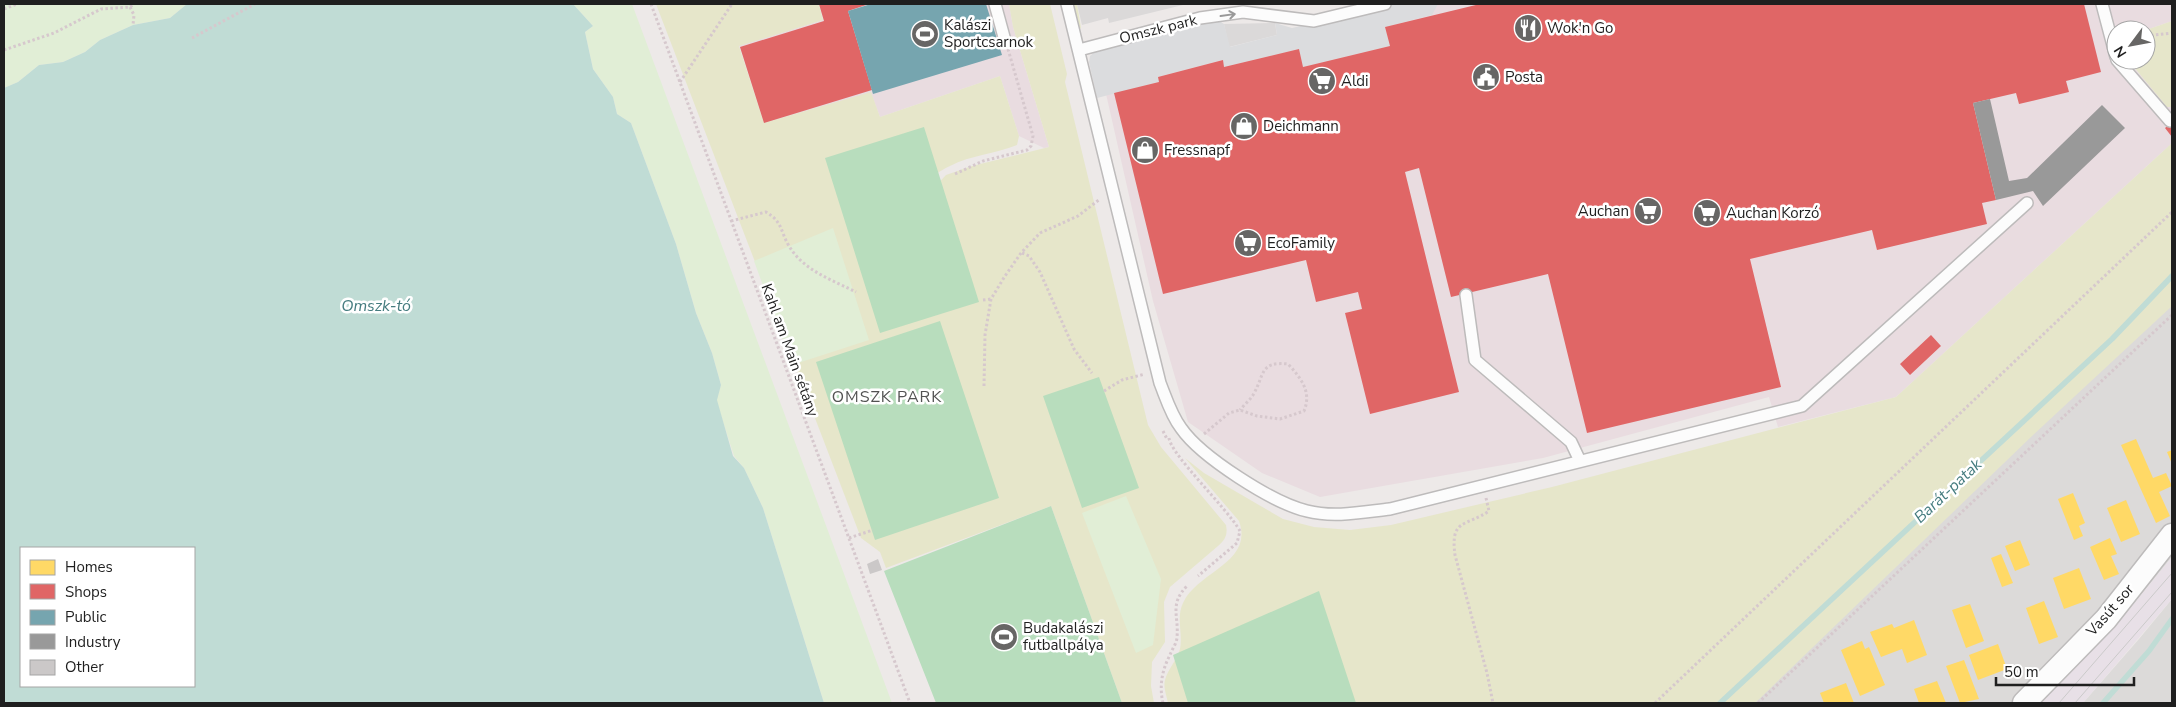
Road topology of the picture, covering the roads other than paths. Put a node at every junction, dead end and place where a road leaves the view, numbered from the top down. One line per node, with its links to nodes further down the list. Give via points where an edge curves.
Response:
1 (996, 4): 6 (lane)
2 (1068, 4): 7 (lane)
3 (1385, 4): 7 (lane, Omszk park, one-way to 3, via 1200,18 1243,12 1314,21)
4 (2102, 4): 5 (lane)
5 (2106, 20)
6 (1004, 37)
7 (1079, 50): 12 (lane, via 1157,371 1170,410 1194,443 1219,464 1257,488 1306,511 1338,515 1390,509)
8 (2126, 70): 9 (lane)
9 (2170, 121)
10 (2027, 203): 12 (lane, via 1802,406)
11 (1466, 295): 12 (lane, via 1475,360 1571,442)
12 (1580, 461)
13 (2172, 535): 14 (street, Vasút sor, via 2106,619)
14 (2024, 703)

